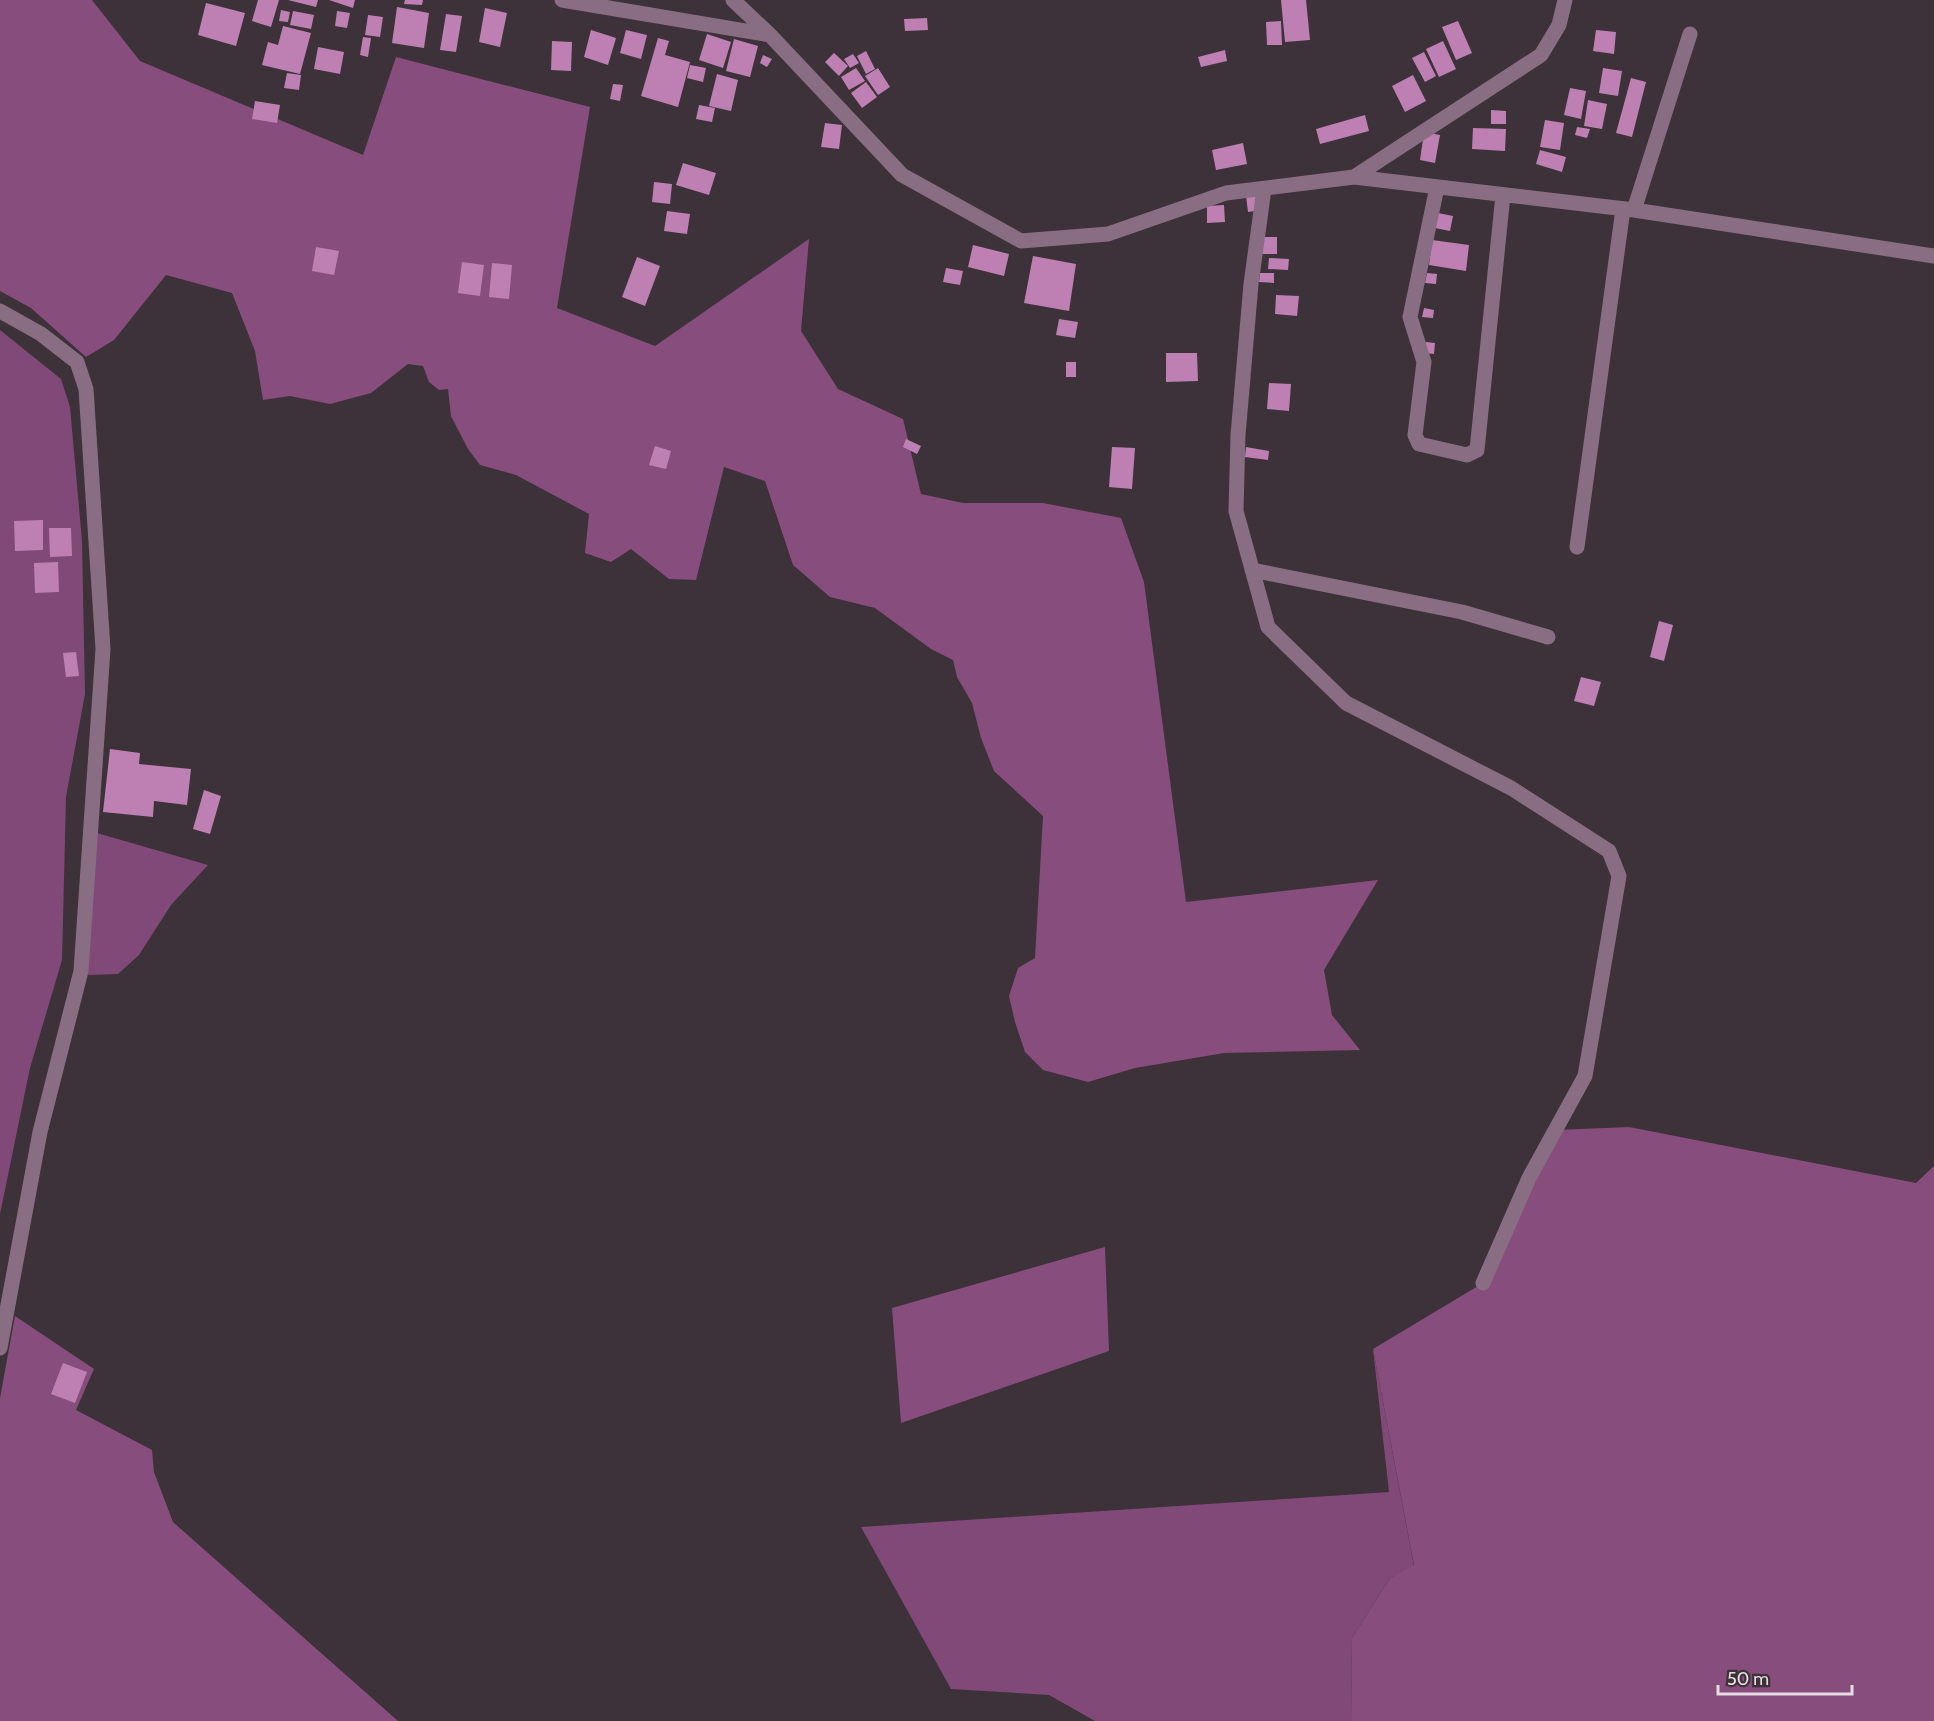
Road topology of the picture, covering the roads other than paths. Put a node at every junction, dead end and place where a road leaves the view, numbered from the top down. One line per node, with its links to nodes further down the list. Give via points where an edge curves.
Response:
1 (562, 0): 4 (street)
2 (733, 0): 4 (street)
3 (1565, 0): 6 (street, via 1559,25 1541,55)
4 (770, 34): 8 (street, via 902,175 1021,241 1107,234 1226,194)
5 (1690, 34): 10 (street)
6 (1354, 177): 7 (street); 8 (street)
7 (1437, 187): 9 (street); 9 (street, via 1410,317 1424,362 1415,435 1419,444 1467,455 1477,450)
8 (1264, 189): 14 (street, via 1238,435 1236,511)
9 (1503, 195): 10 (street)
10 (1628, 210): 11 (street); 13 (street)
11 (1934, 256)
12 (0, 311): 17 (street, via 41,334 77,362 86,389 103,649 81,971 40,1132)
13 (1576, 547)
14 (1252, 570): 15 (street, via 1462,612); 16 (street, via 1268,627 1346,703 1511,788 1609,851 1619,876 1585,1076 1529,1179)
15 (1548, 637)
16 (1483, 1283)
17 (0, 1348)

